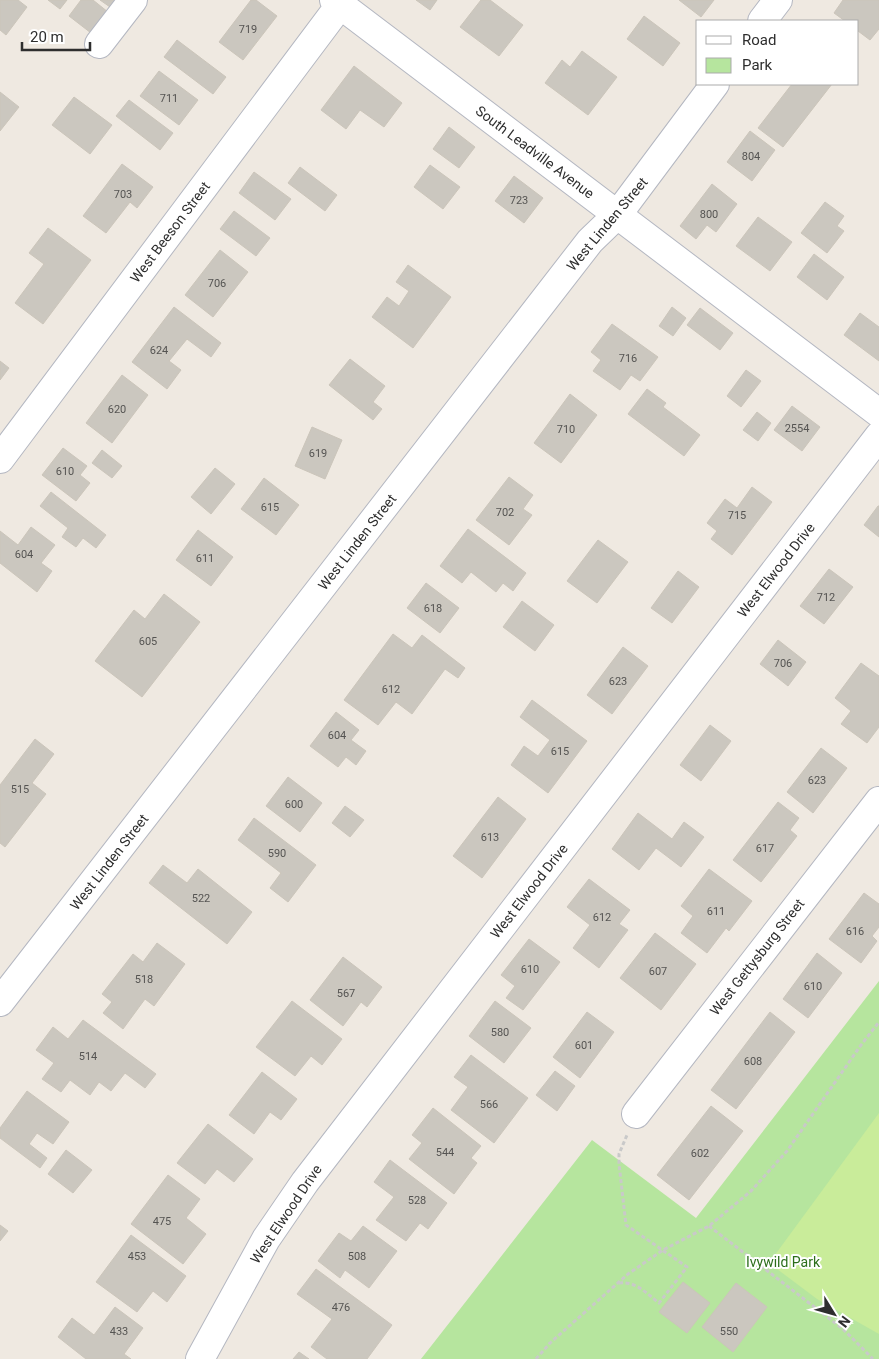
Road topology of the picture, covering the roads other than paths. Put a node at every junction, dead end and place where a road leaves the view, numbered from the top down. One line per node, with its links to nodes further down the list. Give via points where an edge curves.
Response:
1 (133, 0): 5 (street)
2 (778, 0): 4 (street)
3 (337, 2): 7 (street, South Leadville Avenue); 10 (street, West Beeson Street)
4 (763, 20)
5 (99, 44)
6 (714, 85): 7 (street, West Linden Street)
7 (618, 214): 8 (street, South Leadville Avenue); 12 (street, West Linden Street, via 590,241)
8 (879, 413)
9 (879, 436): 14 (street, West Elwood Drive, via 305,1182 266,1239)
10 (0, 459)
11 (879, 801): 13 (street, West Gettysburg Street)
12 (0, 1002)
13 (636, 1114)
14 (200, 1359)

